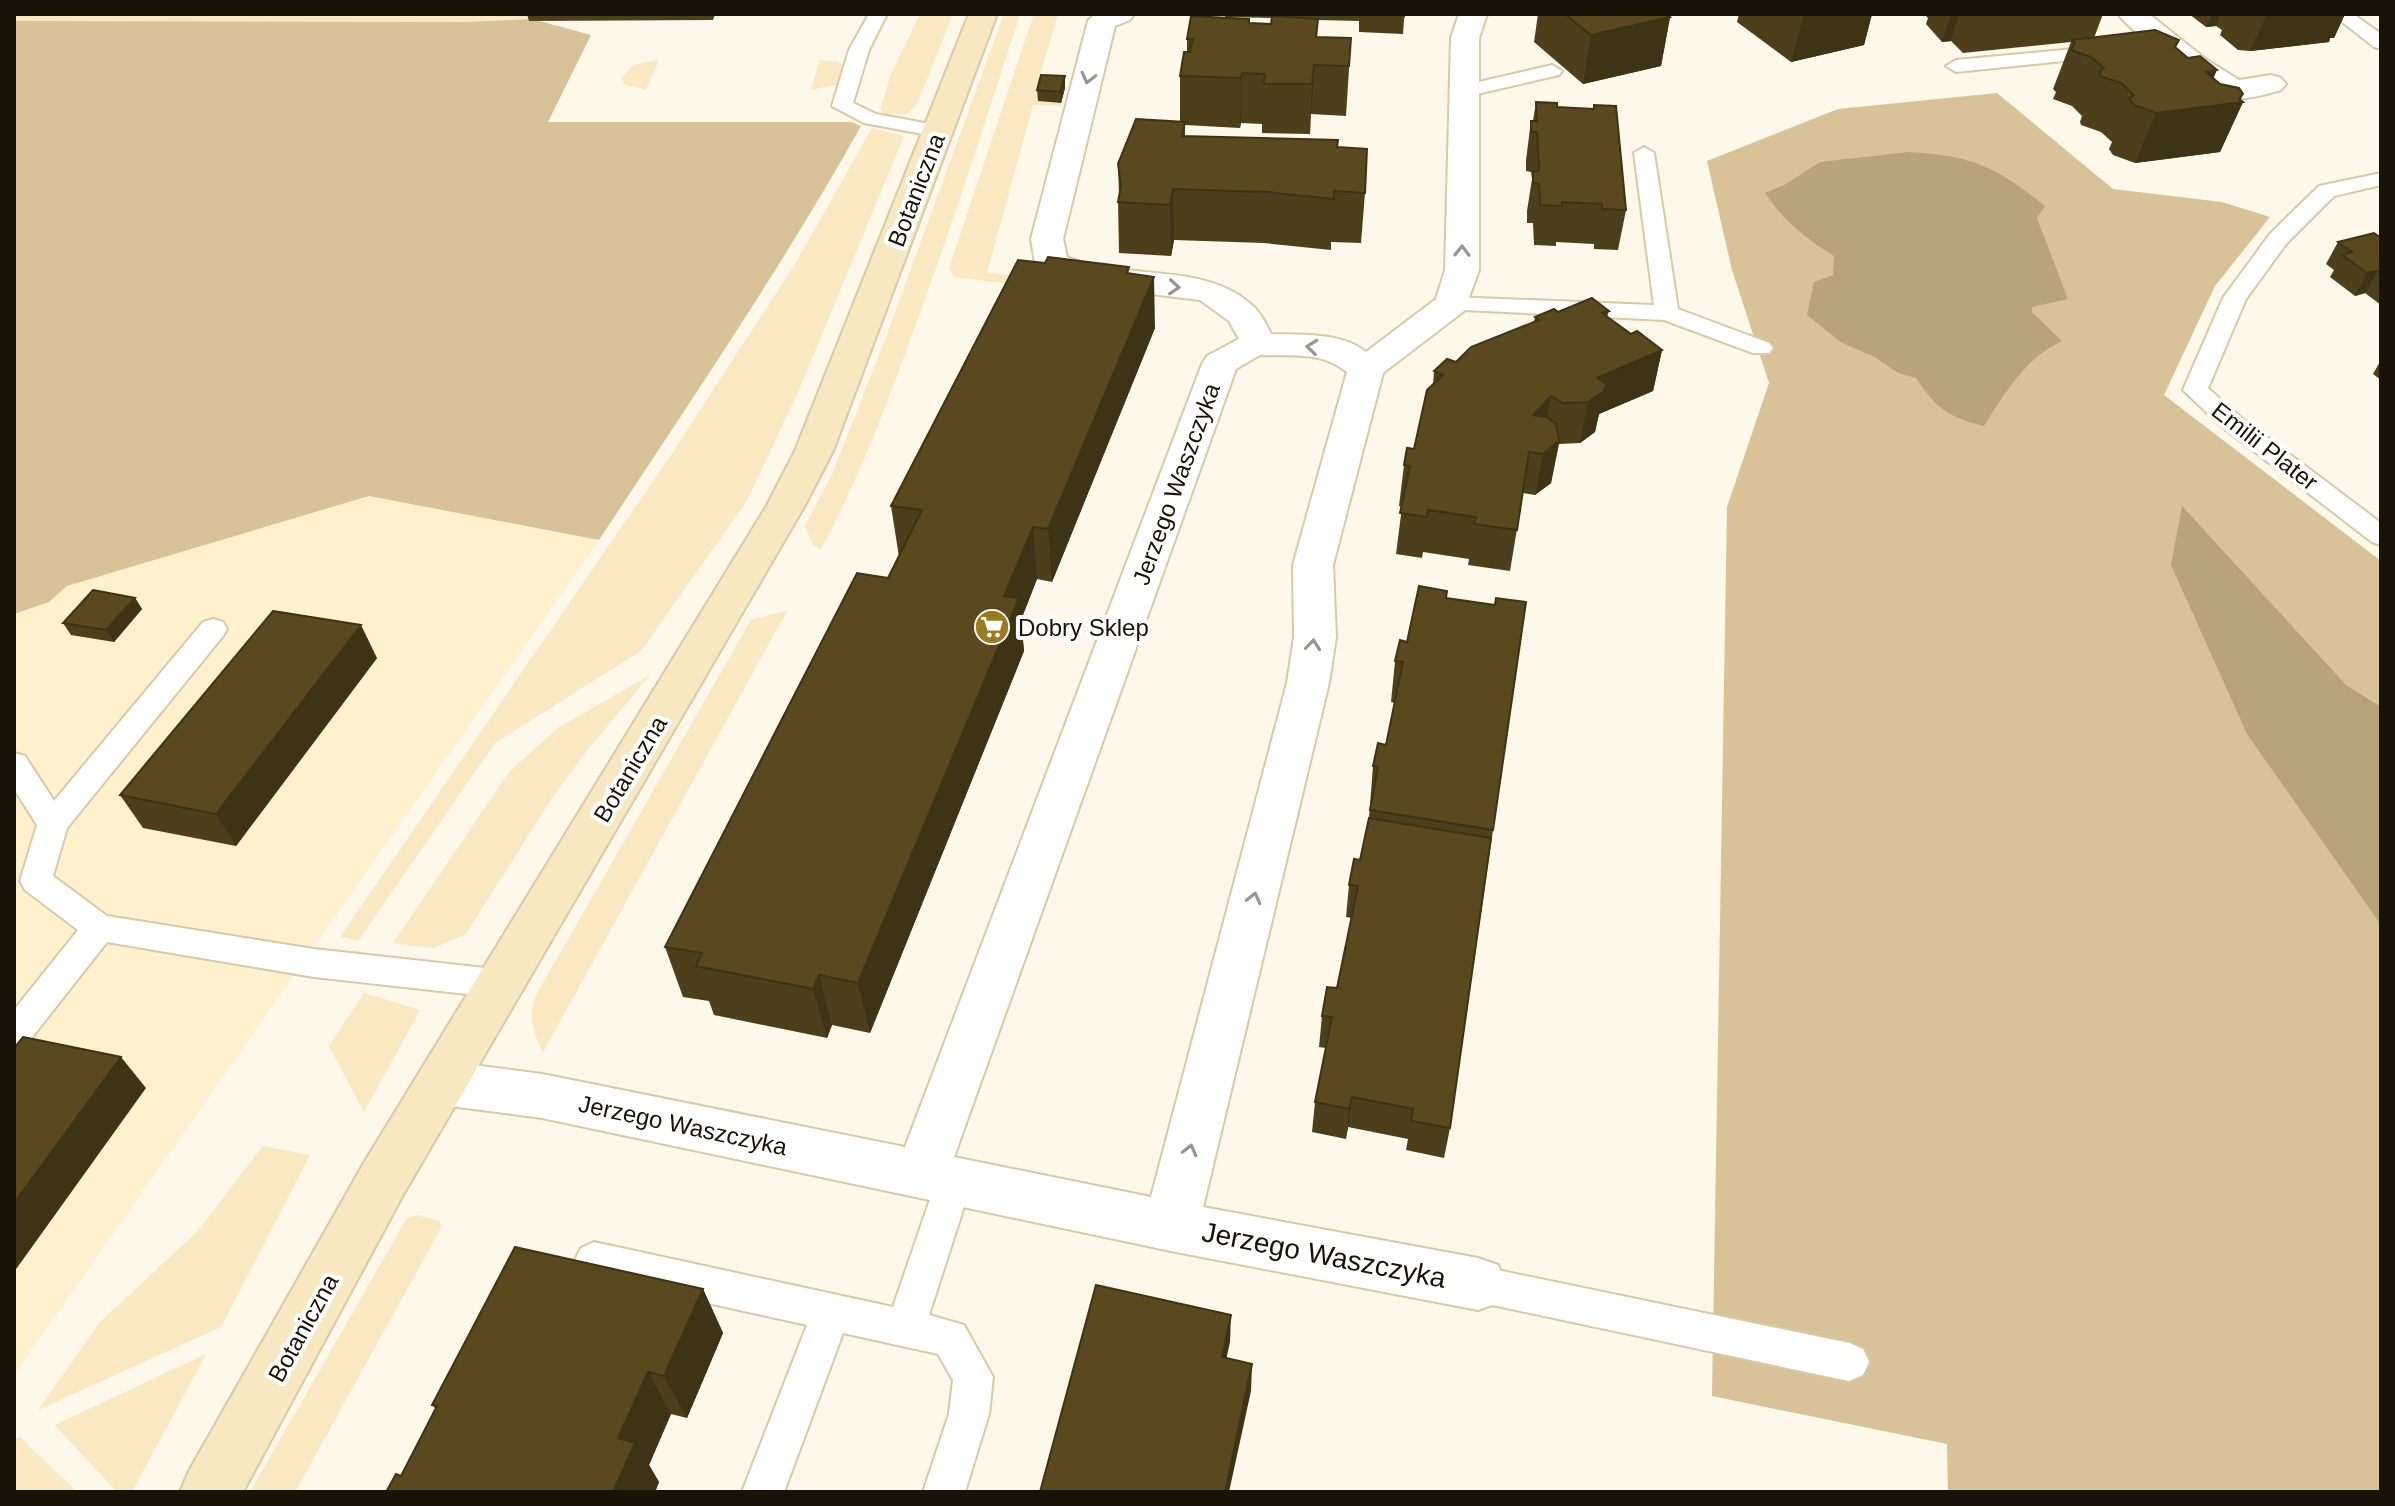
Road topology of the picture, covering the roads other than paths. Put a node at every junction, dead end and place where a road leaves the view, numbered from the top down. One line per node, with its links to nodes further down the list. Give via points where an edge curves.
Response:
1 (878, 14): 13 (lane, via 859,50 842,106 871,119)
2 (983, 14): 13 (main road, Botaniczna)
3 (1120, 14): 18 (street, one-way to 18, via 1102,21 1047,239 1052,263 1083,276 1209,291 1243,315)
4 (1473, 14): 12 (street, via 1465,38)
5 (2132, 14): 11 (street, via 2160,47 2234,90)
6 (2341, 14): 7 (lane)
7 (2381, 43)
8 (2120, 51): 9 (lane)
9 (1956, 66)
10 (1552, 71): 12 (lane)
11 (2271, 84)
12 (1464, 91): 16 (street, one-way to 12, via 1462,270)
13 (939, 131): 26 (main road, Botaniczna, via 814,451)
14 (1644, 153): 17 (lane)
15 (2381, 179): 21 (lane, Emilii Plater, via 2327,191 2278,239 2235,298 2195,390)
16 (1452, 304): 17 (lane); 20 (street)
17 (1667, 313): 19 (lane)
18 (1260, 344): 20 (street, Jerzego Waszczyka, one-way to 18, via 1346,353 1317,346); 29 (street, Jerzego Waszczyka, via 1220,364)
19 (1761, 348)
20 (1366, 369): 30 (street, Jerzego Waszczyka, one-way to 20, via 1308,683 1315,637 1313,565)
21 (2381, 536)
22 (213, 629): 24 (lane)
23 (14, 764): 24 (lane)
24 (53, 824): 25 (lane, via 36,881)
25 (99, 928): 26 (lane, via 314,963); 27 (lane)
26 (503, 984): 28 (main road, Botaniczna)
27 (14, 1035)
28 (442, 1083): 29 (street, Jerzego Waszczyka, via 542,1096); 36 (main road, Botaniczna)
29 (938, 1178): 30 (street, Jerzego Waszczyka); 34 (lane)
30 (1171, 1226): 32 (street, Jerzego Waszczyka)
31 (594, 1260): 33 (lane)
32 (1478, 1284): 35 (lane)
33 (832, 1310): 34 (lane); 37 (lane)
34 (906, 1327): 38 (lane, via 950,1338 973,1377 969,1414)
35 (1849, 1362)
36 (210, 1492)
37 (763, 1492)
38 (944, 1492)

